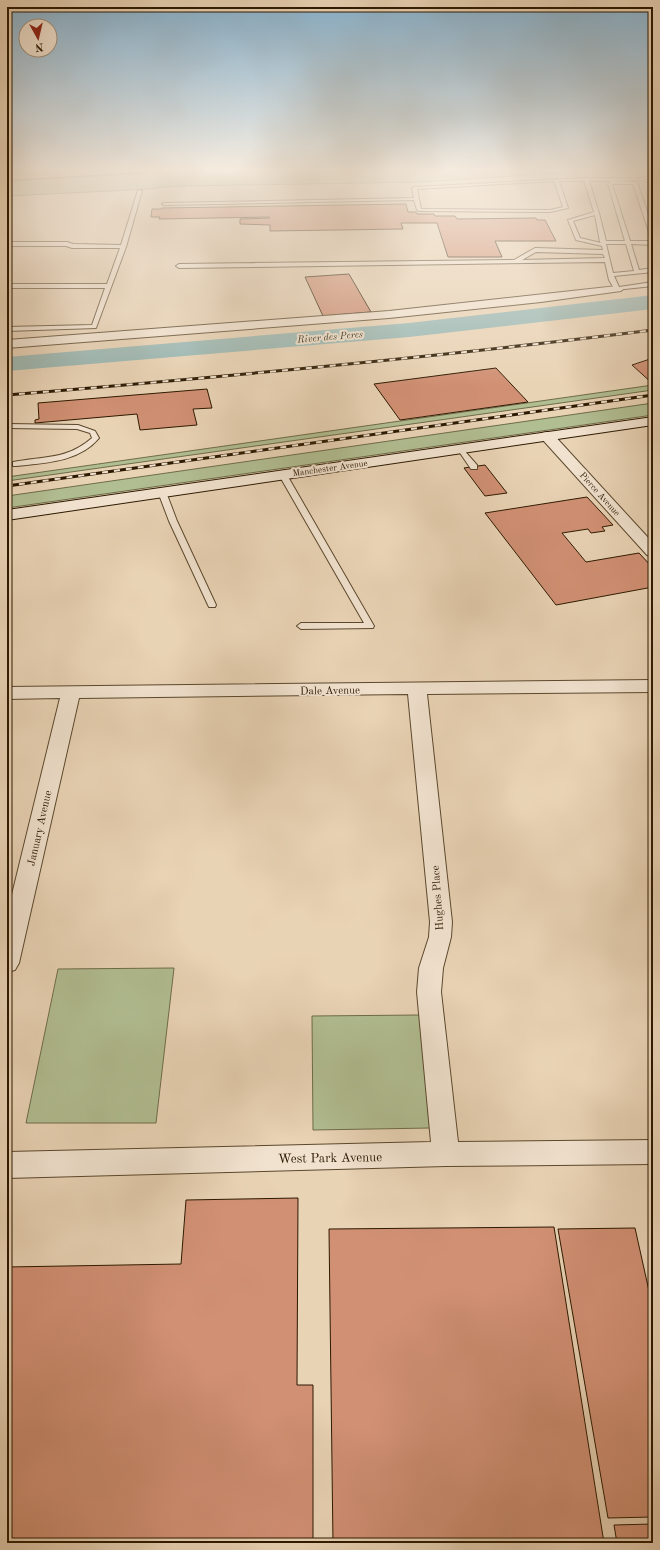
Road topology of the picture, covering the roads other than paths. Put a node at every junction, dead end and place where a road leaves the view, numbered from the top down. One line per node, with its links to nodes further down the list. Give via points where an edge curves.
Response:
1 (125, 241): 7 (lane)
2 (593, 241): 4 (lane)
3 (628, 242): 4 (lane); 5 (lane); 13 (lane)
4 (604, 243): 8 (lane)
5 (653, 243)
6 (7, 244): 7 (lane)
7 (123, 247): 17 (lane)
8 (606, 252): 9 (lane); 10 (lane, via 535,250)
9 (607, 260): 10 (lane); 14 (lane)
10 (515, 262): 11 (lane)
11 (179, 266)
12 (653, 270): 13 (lane)
13 (637, 272): 14 (lane)
14 (611, 275): 18 (lane)
15 (653, 284): 18 (lane)
16 (7, 286): 17 (lane)
17 (109, 286): 19 (lane, via 94,327)
18 (617, 289): 20 (street, via 516,303 378,316)
19 (7, 329)
20 (7, 344)
21 (653, 421): 23 (main road, Manchester Avenue)
22 (7, 426): 25 (lane, via 78,427 93,432 96,438 72,455)
23 (547, 436): 24 (main road, Manchester Avenue); 30 (street, Pierce Avenue)
24 (460, 449): 26 (lane); 27 (main road, Manchester Avenue)
25 (16, 464)
26 (474, 466)
27 (283, 475): 28 (main road, Manchester Avenue); 32 (lane, via 370,626)
28 (162, 492): 29 (main road, Manchester Avenue); 31 (lane)
29 (7, 515)
30 (653, 552)
31 (212, 605)
32 (301, 626)
33 (653, 686): 34 (street, Dale Avenue)
34 (417, 689): 36 (street, Dale Avenue); 39 (street, Hughes Place, via 441,922 440,937 431,968 429,992)
35 (7, 693): 36 (street, Dale Avenue)
36 (71, 693): 37 (street, January Avenue)
37 (7, 964)
38 (653, 1152): 39 (street, West Park Avenue)
39 (446, 1154): 40 (street, West Park Avenue)
40 (7, 1165)

